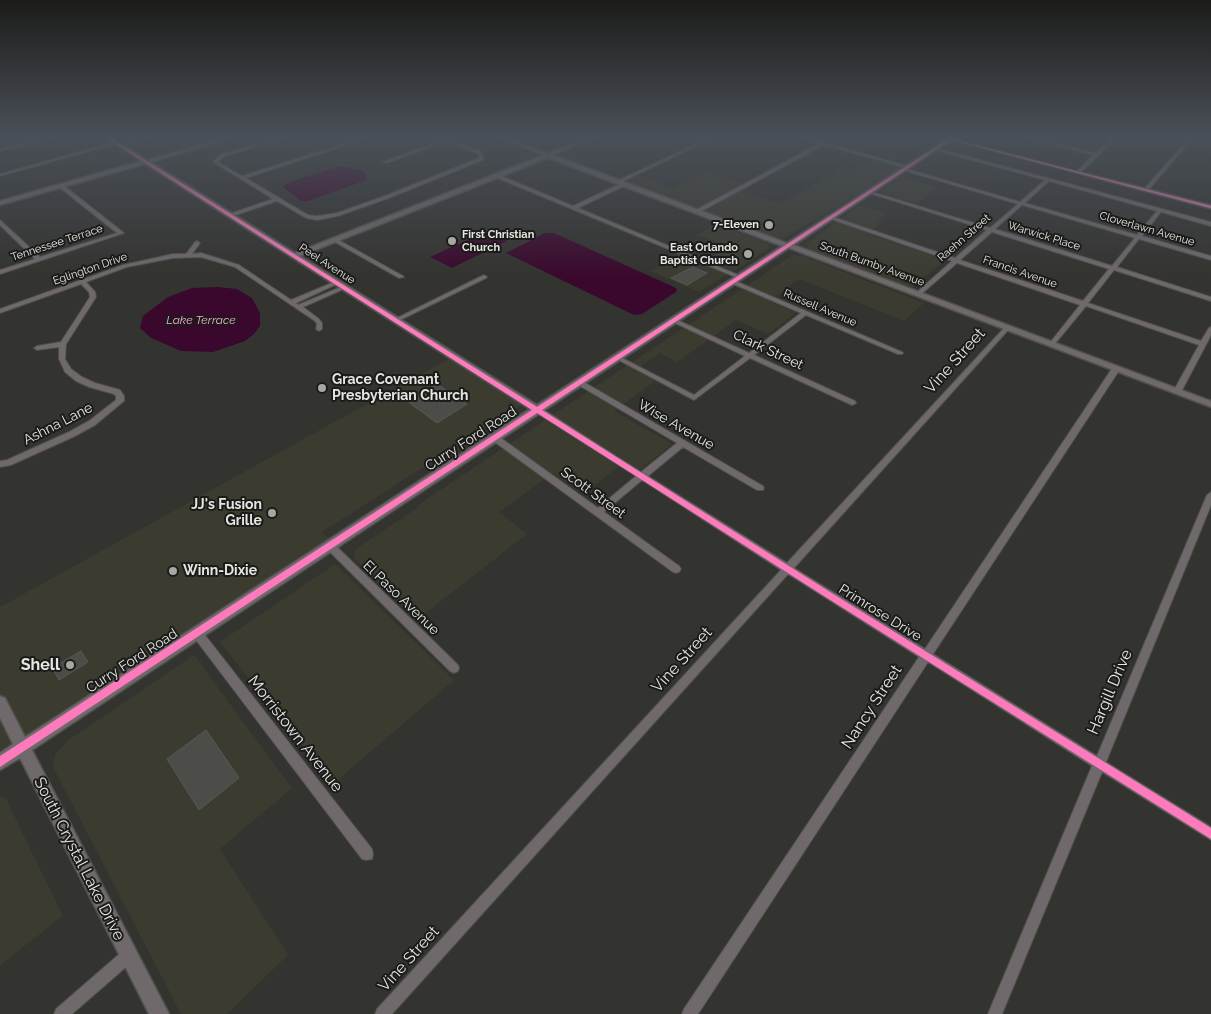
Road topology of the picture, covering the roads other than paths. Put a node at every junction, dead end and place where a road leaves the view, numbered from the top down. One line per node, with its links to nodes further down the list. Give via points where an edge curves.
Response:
1 (71, 183): 15 (street)
2 (180, 183): 25 (street, Peel Avenue)
3 (250, 183): 18 (street)
4 (422, 183): 18 (street, via 331,216 306,216)
5 (478, 183): 31 (street)
6 (514, 183): 22 (street, Russell Avenue)
7 (749, 183): 24 (street)
8 (883, 183): 17 (street, Curry Ford Road)
9 (957, 183): 19 (street, Cloverlawn Avenue)
10 (1044, 183): 19 (street, Raehn Street)
11 (1064, 183): 23 (street)
12 (1121, 183): 16 (street)
13 (1152, 183): 16 (street)
14 (624, 184): 22 (street); 24 (street, South Bumby Avenue)
15 (62, 186): 20 (street); 37 (street, Tennessee Terrace, via 121,233)
16 (1146, 190): 21 (street)
17 (870, 192): 26 (street, Curry Ford Road); 29 (street, Warwick Place)
18 (278, 199): 25 (street)
19 (1022, 203): 29 (street, Raehn Street); 30 (street, Cloverlawn Avenue)
20 (0, 204)
21 (1211, 207)
22 (573, 208): 43 (street, Russell Avenue)
23 (1160, 210): 28 (street); 30 (street)
24 (696, 212): 33 (street, South Bumby Avenue)
25 (231, 216): 35 (street, Peel Avenue)
26 (831, 218): 33 (street, Curry Ford Road); 38 (street, Francis Avenue)
27 (0, 222): 37 (street)
28 (1211, 224)
29 (992, 230): 38 (street, Raehn Street); 39 (street, Warwick Place)
30 (1138, 236): 36 (street, Cloverlawn Avenue); 39 (street)
31 (335, 240): 35 (street); 42 (street)
32 (197, 243): 34 (street)
33 (788, 246): 43 (street, Curry Ford Road); 46 (street, South Bumby Avenue)
34 (188, 255): 44 (street, Eglington Drive, via 142,262); 48 (street, via 214,257 237,266)
35 (294, 256): 45 (street, Peel Avenue)
36 (1211, 258)
37 (39, 260): 40 (street, Tennessee Terrace)
38 (956, 261): 46 (street, Raehn Street); 49 (street, Francis Avenue)
39 (1114, 268): 47 (street, Warwick Place); 49 (street)
40 (0, 272)
41 (484, 277): 53 (street)
42 (400, 278)
43 (737, 280): 52 (street, Russell Avenue); 54 (street, Curry Ford Road)
44 (82, 281): 51 (street, Eglington Drive); 58 (street, via 94,297)
45 (339, 286): 48 (street); 50 (street); 53 (street, Peel Avenue)
46 (917, 295): 55 (street, South Bumby Avenue)
47 (1211, 299)
48 (292, 302): 50 (street)
49 (1084, 304): 59 (street, Francis Avenue); 60 (street)
50 (298, 306): 56 (street, via 317,320)
51 (0, 311)
52 (806, 313): 62 (street, Russell Avenue); 63 (street)
53 (396, 320): 70 (street, Peel Avenue)
54 (675, 321): 63 (street, Clark Street); 64 (street, Curry Ford Road)
55 (1007, 328): 60 (street, South Bumby Avenue); 80 (street, Vine Street)
56 (319, 329)
57 (1211, 329): 59 (street)
58 (63, 344): 61 (street); 73 (street, Ashna Lane, via 62,359 68,370 92,385 117,392 120,401 92,423 64,438)
59 (1203, 344): 67 (street)
60 (1051, 345): 65 (street, South Bumby Avenue)
61 (37, 348)
62 (900, 352)
63 (749, 355): 64 (street, via 694,398); 68 (street, Clark Street)
64 (618, 358): 66 (street, Curry Ford Road)
65 (1116, 369): 67 (street, South Bumby Avenue); 82 (street, Nancy Street)
66 (579, 383): 70 (street, Curry Ford Road); 72 (street, Wise Avenue)
67 (1178, 392): 69 (street, South Bumby Avenue)
68 (852, 403)
69 (1211, 404)
70 (538, 410): 71 (street, Curry Ford Road); 74 (street, Primrose Drive)
71 (495, 438): 77 (street, Scott Street); 78 (street, Curry Ford Road)
72 (682, 442): 74 (street); 75 (street, Wise Avenue)
73 (0, 464)
74 (642, 476): 77 (street); 80 (street, Primrose Drive)
75 (760, 488)
76 (1211, 495): 87 (street, Hargill Drive)
77 (598, 513): 79 (street, Scott Street)
78 (330, 546): 81 (street, Curry Ford Road); 83 (street, El Paso Avenue)
79 (676, 569)
80 (787, 569): 82 (street, Primrose Drive); 93 (street, Vine Street)
81 (197, 633): 85 (street, Curry Ford Road); 89 (street, Morristown Avenue)
82 (925, 656): 87 (street, Primrose Drive); 94 (street, Nancy Street)
83 (454, 668)
84 (0, 703): 85 (street, South Crystal Lake Drive)
85 (22, 748): 86 (street, Curry Ford Road); 90 (street, South Crystal Lake Drive)
86 (0, 762)
87 (1099, 764): 88 (street, Primrose Drive); 95 (street, Hargill Drive)
88 (1211, 834)
89 (367, 854)
90 (129, 955): 91 (street); 92 (street, South Crystal Lake Drive)
91 (61, 1014)
92 (159, 1014)
93 (382, 1014)
94 (689, 1014)
95 (995, 1014)

